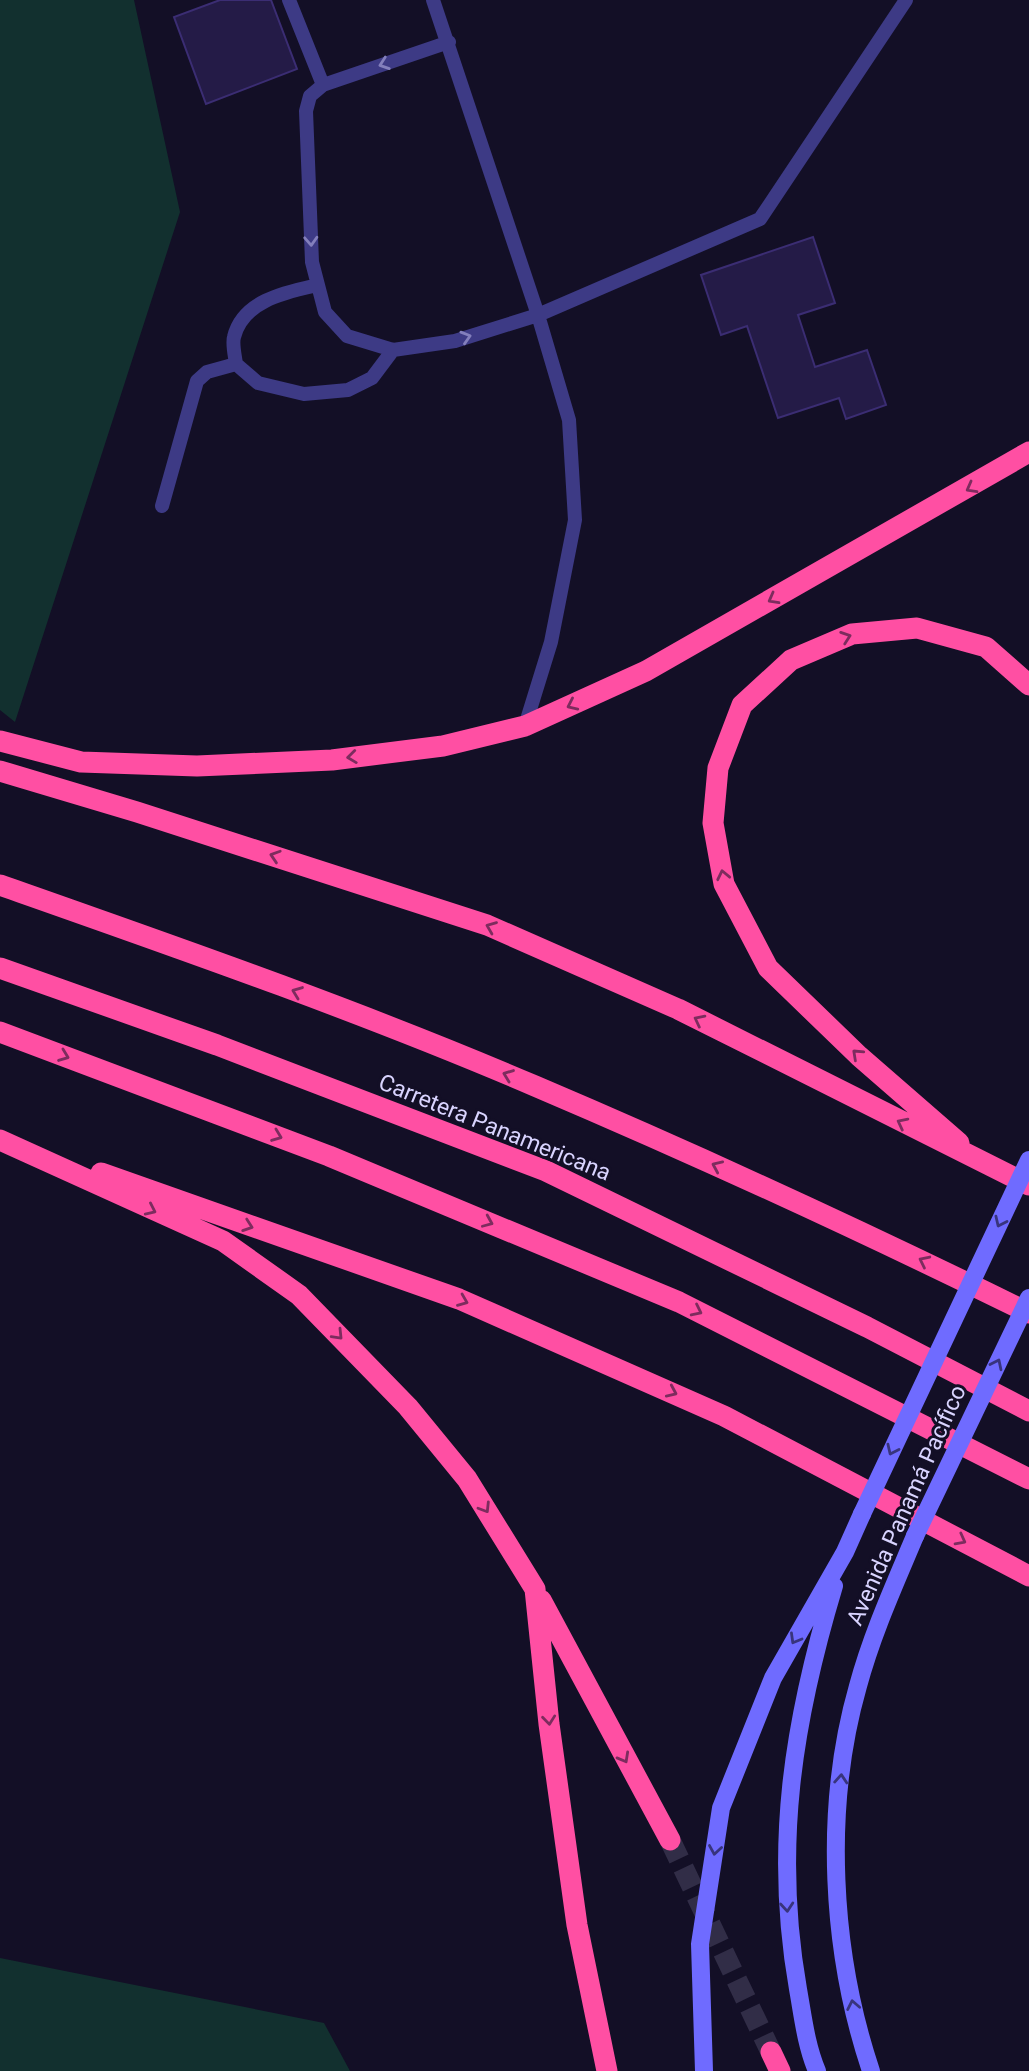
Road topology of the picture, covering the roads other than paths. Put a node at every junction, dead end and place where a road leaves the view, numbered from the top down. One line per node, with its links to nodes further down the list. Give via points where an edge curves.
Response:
1 (289, 0): 5 (lane)
2 (433, 0): 4 (lane)
3 (906, 0): 7 (lane, via 760,219)
4 (449, 42): 5 (lane, one-way to 5); 7 (lane)
5 (323, 85): 6 (lane, one-way to 6, via 310,96 306,111 312,262)
6 (318, 285): 8 (lane, via 325,312 347,337); 9 (lane, via 273,296 246,315 233,338)
7 (538, 315): 8 (lane, one-way to 7, via 455,341); 13 (lane, via 569,420 575,520 551,642)
8 (393, 351): 9 (lane, via 372,378 348,390 304,394 258,383)
9 (236, 364): 11 (lane, via 207,372 197,381)
10 (1029, 452): 13 (highway, one-way to 13, via 646,671)
11 (162, 506)
12 (1029, 685): 21 (highway, one-way to 12, via 859,1056 768,968 724,884 713,823 718,768 742,705 792,660 852,634 917,628 986,647)
13 (525, 726): 14 (highway, one-way to 14, via 443,746 332,760 197,766 81,762)
14 (0, 741)
15 (0, 771): 21 (highway, one-way to 15, via 678,1009 487,925)
16 (0, 885): 24 (highway, one-way to 16, via 822,1211 533,1085 263,979)
17 (0, 968): 25 (highway, Carretera Panamericana, via 218,1045 546,1171)
18 (0, 1032): 26 (highway, one-way to 26, via 329,1156 679,1302)
19 (0, 1138): 28 (highway, one-way to 28, via 460,1299 724,1416); 29 (highway, one-way to 29, via 223,1241 299,1295 408,1407 467,1479)
20 (1029, 1160): 27 (main road, Avenida Panamá Pacífico, one-way to 27, bridge)
21 (982, 1163): 22 (highway)
22 (1029, 1185)
23 (1029, 1298): 34 (main road, Avenida Panamá Pacífico, one-way to 23, bridge, via 857,2029 841,1918 838,1829 842,1766 857,1689 875,1629 915,1536)
24 (1029, 1313)
25 (1029, 1411)
26 (1029, 1479)
27 (845, 1552): 32 (main road, Avenida Panamá Pacífico, one-way to 32, via 773,1678 721,1808 700,1944); 33 (main road, Avenida Panamá Pacífico, one-way to 33, via 803,1700 785,1862 792,1957 809,2052)
28 (1029, 1576)
29 (536, 1589): 30 (highway, one-way to 30); 31 (highway, one-way to 31, via 577,1925)
30 (670, 1840)
31 (607, 2071)
32 (704, 2071)
33 (817, 2071)
34 (871, 2071)

